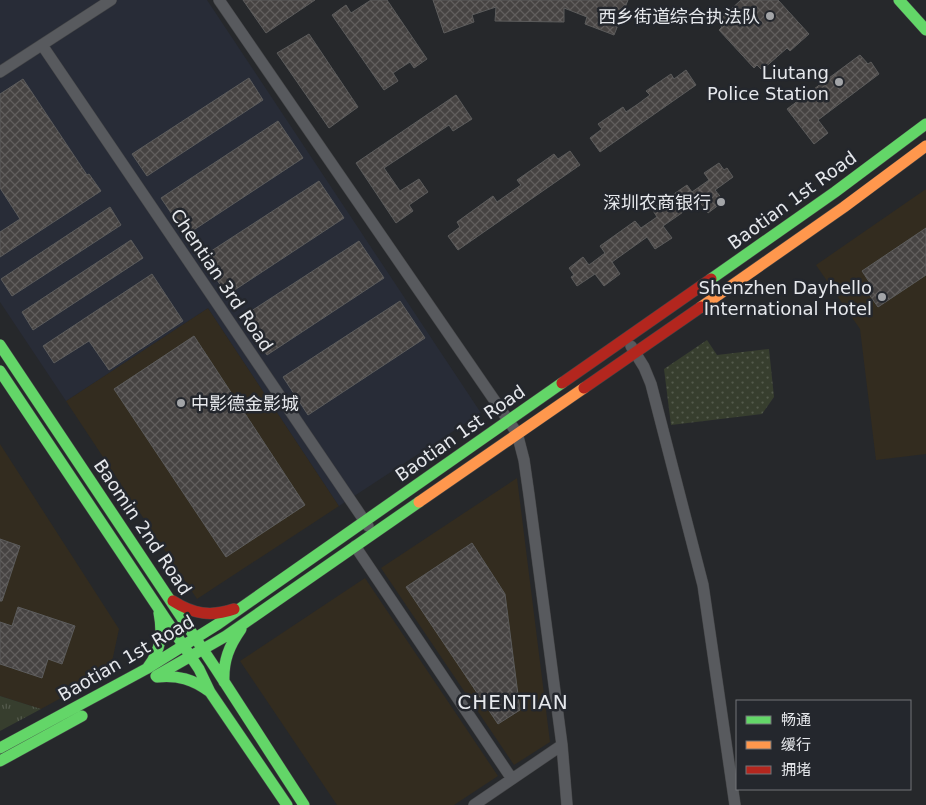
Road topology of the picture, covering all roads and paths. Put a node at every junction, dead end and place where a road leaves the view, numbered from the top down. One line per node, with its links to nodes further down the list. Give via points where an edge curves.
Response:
1 (111, 0): 5 (street)
2 (219, 0): 13 (street)
3 (899, 0): 4 (main road)
4 (926, 30)
5 (42, 45): 6 (street); 15 (street, Chentian 3rd Road)
6 (0, 72)
7 (926, 124): 9 (main road, Baotian 1st Road, via 835,192)
8 (926, 146): 11 (main road, Baotian 1st Road)
9 (626, 338): 11 (street); 13 (main road, Baotian 1st Road)
10 (0, 346): 16 (main road, Baomin 2nd Road)
11 (635, 352): 14 (main road, Baotian 1st Road); 39 (street, via 651,384 703,585)
12 (0, 371): 18 (main road, Baomin 2nd Road)
13 (509, 421): 14 (street); 15 (main road, Baotian 1st Road)
14 (518, 433): 17 (main road, Baotian 1st Road); 31 (street)
15 (365, 522): 17 (street, Chentian 3rd Road); 21 (main road, Baotian 1st Road)
16 (122, 527): 18 (main road); 20 (main road, Baomin 2nd Road)
17 (373, 534): 19 (main road, Baotian 1st Road)
18 (110, 535): 22 (main road, Baomin 2nd Road)
19 (355, 546): 23 (main road, Baotian 1st Road); 34 (street)
20 (170, 600): 21 (main road, via 200,614 217,614); 24 (main road, Baomin 2nd Road)
21 (246, 605): 24 (main road, Baotian 1st Road)
22 (157, 606): 25 (main road, Baomin 2nd Road); 28 (main road, via 162,639)
23 (254, 616): 26 (main road, Baotian 1st Road); 29 (main road, via 225,654)
24 (196, 638): 25 (main road, Baotian 1st Road); 26 (main road, Baomin 2nd Road)
25 (184, 646): 27 (main road, Baomin 2nd Road); 28 (main road, Baotian 1st Road)
26 (203, 649): 27 (main road, Baotian 1st Road); 29 (main road, Baomin 2nd Road)
27 (190, 656): 28 (main road, Baotian 1st Road); 30 (main road, Baomin 2nd Road)
28 (149, 673): 30 (main road, via 187,677); 32 (main road, Baotian 1st Road); 33 (main road, Baotian 1st Road)
29 (224, 682): 36 (main road, Baomin 2nd Road)
30 (210, 692): 35 (main road, Baomin 2nd Road)
31 (562, 745): 34 (street); 38 (street)
32 (0, 748)
33 (0, 761)
34 (512, 779): 37 (street)
35 (287, 805)
36 (304, 805)
37 (474, 805)
38 (567, 805)
39 (735, 805)

